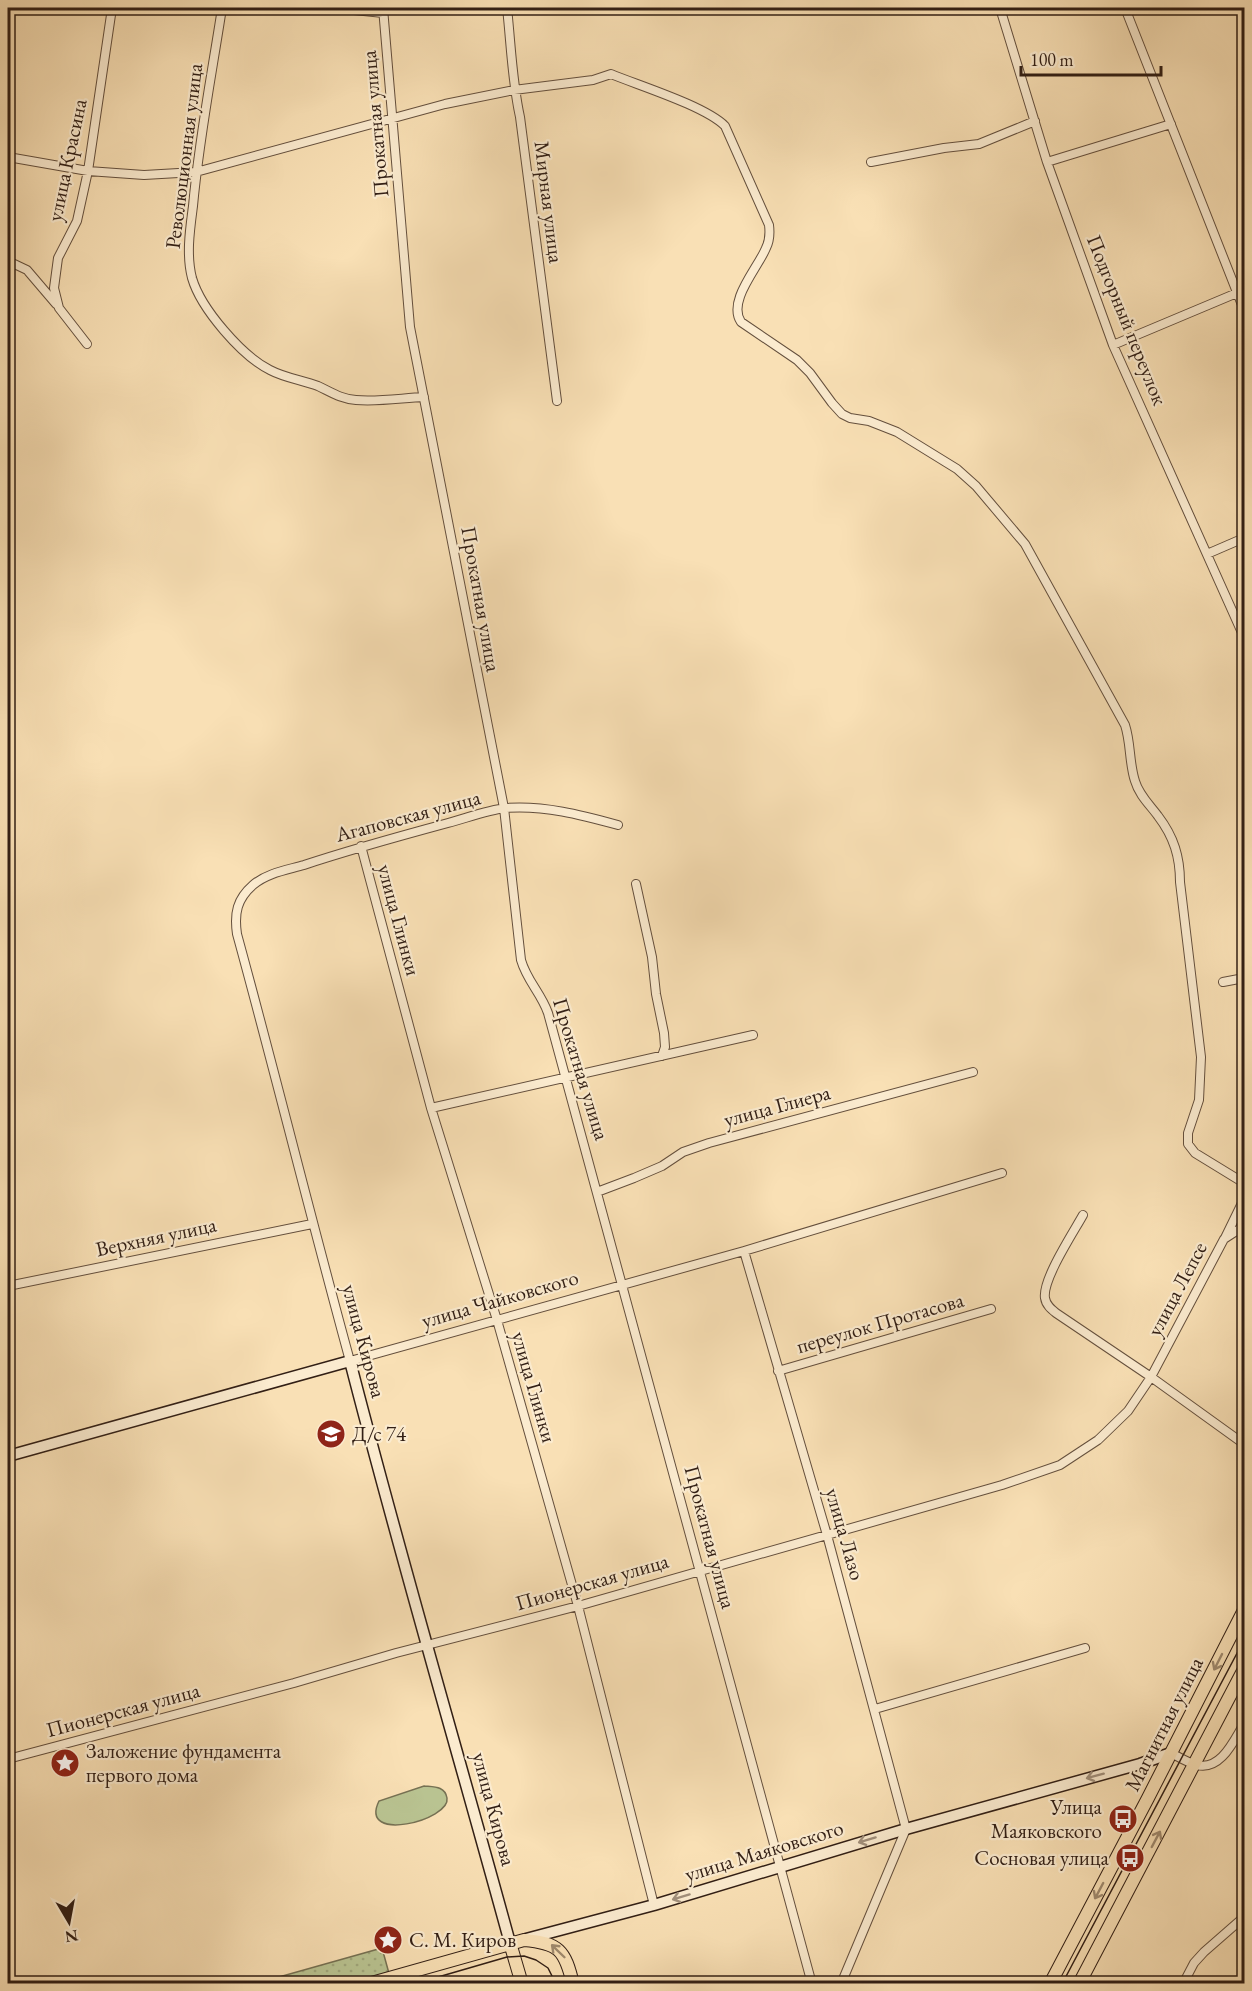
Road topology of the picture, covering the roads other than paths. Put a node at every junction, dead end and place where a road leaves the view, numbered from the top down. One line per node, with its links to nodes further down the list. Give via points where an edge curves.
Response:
1 (112, 8): 15 (street, улица Красина)
2 (222, 8): 16 (street, Революционная улица)
3 (335, 8): 7 (street)
4 (507, 8): 8 (street, Мирная улица)
5 (1000, 8): 10 (street, Подгорный переулок)
6 (1125, 8): 11 (street)
7 (383, 10): 9 (street, Прокатная улица)
8 (514, 90): 9 (street); 24 (street, Мирная улица); 41 (street, via 582,82 611,74 718,119 769,225 766,248 737,305 741,322 797,360 842,414 897,432 957,469 1025,544 1125,725 1135,782 1177,850 1201,1057 1199,1100 1188,1144 1195,1153)
9 (392, 118): 16 (street); 23 (street, Прокатная улица, via 410,327)
10 (1035, 121): 13 (street, via 979,144); 14 (street, Подгорный переулок)
11 (1171, 124): 14 (street); 18 (street)
12 (8, 157): 15 (street)
13 (871, 162)
14 (1047, 162): 22 (street, Подгорный переулок)
15 (88, 171): 16 (street, via 144,175); 19 (street, улица Красина, via 77,221 58,258 54,288)
16 (196, 172): 23 (street, Революционная улица, via 190,237 192,279 209,311 252,358 274,372 338,397)
17 (8, 261): 19 (street, via 27,270)
18 (1241, 292): 20 (street); 22 (street)
19 (59, 308): 21 (street)
20 (1245, 310)
21 (87, 344)
22 (1113, 345): 26 (street, Подгорный переулок)
23 (424, 397): 28 (street, Прокатная улица)
24 (557, 401)
25 (1245, 538): 26 (street)
26 (1207, 554): 27 (street, Подгорный переулок)
27 (1245, 637)
28 (504, 808): 29 (street, Агаповская улица, via 563,811); 30 (street, Агаповская улица); 38 (street, Прокатная улица, via 520,960 528,981 545,1004)
29 (618, 825)
30 (361, 846): 32 (street, Агаповская улица, via 263,879 244,895); 39 (street, улица Глинки)
31 (636, 884): 36 (street, via 664,1033)
32 (236, 921): 45 (street, улица Кирова)
33 (1245, 978): 34 (street)
34 (1223, 982)
35 (753, 1035): 36 (street)
36 (662, 1056): 38 (street)
37 (973, 1072): 42 (street, улица Глиера, via 709,1143)
38 (566, 1077): 39 (street); 42 (street, Прокатная улица)
39 (431, 1108): 52 (street, улица Глинки)
40 (1002, 1173): 48 (street, улица Чайковского)
41 (1245, 1183)
42 (597, 1192): 49 (street, Прокатная улица)
43 (1245, 1199): 47 (street)
44 (1083, 1215): 55 (street, via 1044,1291 1046,1303)
45 (312, 1224): 50 (street, Верхняя улица); 53 (street, улица Кирова)
46 (1245, 1226): 47 (street, улица Лепсе)
47 (1224, 1239): 55 (street, улица Лепсе)
48 (744, 1251): 49 (street, улица Чайковского); 54 (street, улица Лазо)
49 (622, 1285): 52 (street, улица Чайковского); 59 (street, Прокатная улица)
50 (8, 1286)
51 (991, 1309): 54 (street, переулок Протасова)
52 (497, 1320): 53 (street, улица Чайковского); 60 (street, улица Глинки)
53 (350, 1361): 57 (main road, улица Чайковского); 62 (main road, улица Кирова)
54 (778, 1371): 58 (street, улица Лазо)
55 (1151, 1377): 56 (street); 58 (street, Пионерская улица, via 1113,1426 1060,1465)
56 (1245, 1444)
57 (8, 1456)
58 (827, 1535): 59 (street, Пионерская улица); 65 (street, улица Лазо)
59 (701, 1570): 60 (street, Пионерская улица); 71 (street, Прокатная улица)
60 (578, 1606): 62 (street, Пионерская улица); 72 (street, улица Глинки)
61 (1245, 1610): 67 (main road, Магнитная улица, one-way to 67)
62 (427, 1645): 68 (street, Пионерская улица); 75 (main road, улица Кирова)
63 (1085, 1648): 65 (street)
64 (1245, 1669): 69 (main road)
65 (875, 1709): 70 (street, улица Лазо)
66 (1245, 1724): 69 (street, via 1223,1757 1209,1765)
67 (1171, 1753): 69 (street); 70 (main road, улица Маяковского, one-way to 70); 81 (main road, Магнитная улица, one-way to 81)
68 (8, 1759)
69 (1195, 1765): 82 (main road, one-way to 69)
70 (906, 1829): 71 (main road, улица Маяковского, one-way to 71); 80 (street)
71 (782, 1866): 72 (main road, улица Маяковского, one-way to 72); 79 (street, Прокатная улица)
72 (654, 1905): 74 (main road, улица Маяковского)
73 (1245, 1917): 83 (street, via 1204,1952)
74 (524, 1940): 75 (main road, улица Маяковского); 78 (main road, one-way to 74, via 563,1954 556,1946)
75 (510, 1943): 76 (main road, улица Маяковского); 77 (main road)
76 (368, 1983)
77 (522, 1983)
78 (573, 1983)
79 (812, 1983)
80 (841, 1983)
81 (1050, 1983)
82 (1079, 1983)
83 (1183, 1983)

